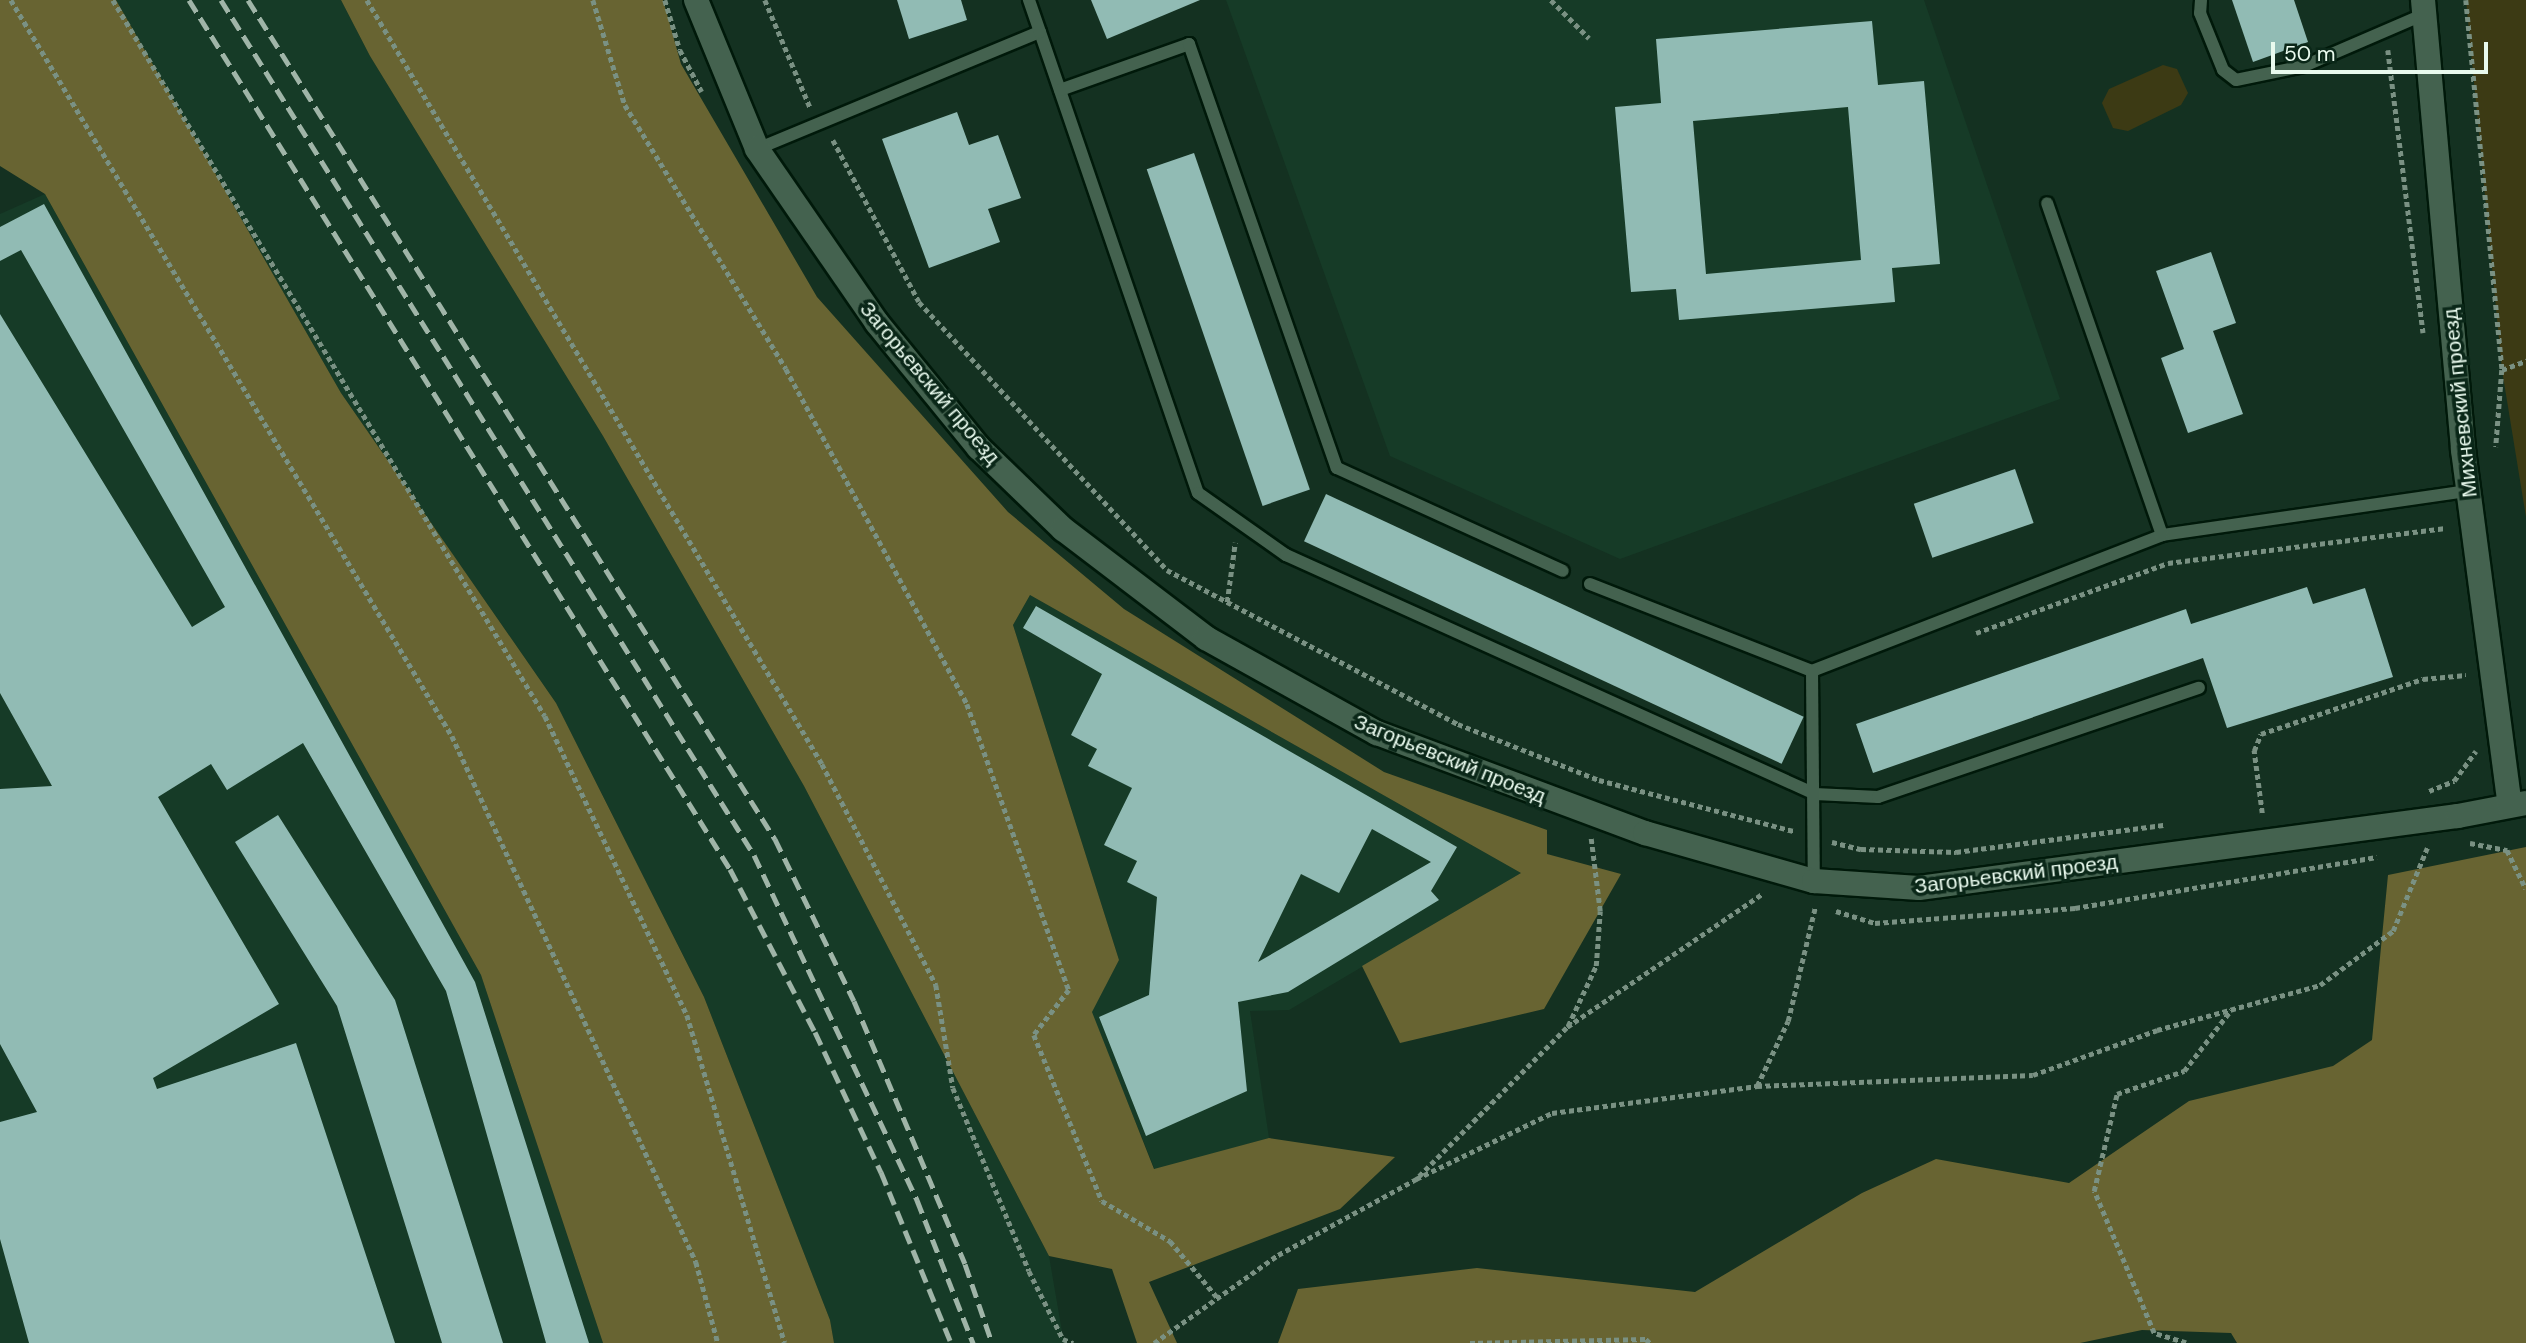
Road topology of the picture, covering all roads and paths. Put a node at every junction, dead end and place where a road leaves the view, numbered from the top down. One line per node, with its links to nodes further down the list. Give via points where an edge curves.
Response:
1 (11, 0): 52 (path, via 452,736 696,1262)
2 (113, 0): 53 (path, via 545,716 687,1015)
3 (367, 0): 54 (path, via 822,764 936,985 953,1088 1029,1271 1063,1339)
4 (593, 0): 51 (path, via 625,105 786,369 967,704 1069,990 1034,1035 1102,1201 1170,1241)
5 (696, 0): 16 (street, Загорьевский проезд)
6 (765, 0): 15 (path)
7 (1029, 0): 12 (lane)
8 (1551, 0): 13 (path)
9 (2201, 0): 11 (lane, via 2200,13 2222,70 2236,80 2304,66)
10 (2466, 0): 19 (path)
11 (2424, 7): 21 (street, Михневский проезд)
12 (1040, 32): 14 (lane); 15 (lane)
13 (1590, 38)
14 (1060, 90): 22 (lane, via 1198,493); 25 (lane, via 1189,44 1336,468)
15 (816, 121): 16 (lane); 27 (path, via 838,145 919,302 1167,570)
16 (757, 149): 46 (street, Загорьевский проезд, via 877,323 979,448 1063,529 1206,638 1377,733 1434,757)
17 (2048, 203): 24 (lane)
18 (2526, 361): 19 (path)
19 (2502, 370): 20 (path)
20 (2496, 447)
21 (2469, 491): 24 (lane); 35 (street, Михневский проезд)
22 (1238, 521): 27 (path); 34 (lane, via 1286,555)
23 (2447, 527): 28 (path, via 2168,563)
24 (2162, 535): 29 (lane)
25 (1563, 571)
26 (1590, 584): 29 (lane)
27 (1227, 602): 41 (path, via 1458,724 1599,780)
28 (1971, 634)
29 (1812, 671): 34 (lane)
30 (2466, 675): 37 (path, via 2423,679 2261,734 2254,751)
31 (2199, 688): 34 (lane, via 1878,797)
32 (2454, 781): 33 (path)
33 (2420, 793)
34 (1815, 794): 41 (lane)
35 (2518, 804): 46 (street, Загорьевский проезд, via 1919,888)
36 (2275, 811): 37 (path)
37 (2262, 813): 38 (path)
38 (2249, 815)
39 (2169, 825): 41 (path, via 1956,852 1861,849)
40 (1590, 837): 48 (path, via 1600,911 1596,966)
41 (1814, 837): 46 (lane)
42 (2462, 841): 44 (path, via 2507,850)
43 (2427, 848): 47 (path, via 2393,931 2320,985)
44 (2526, 890)
45 (1766, 891): 48 (path)
46 (1815, 893): 49 (path, via 1788,1021)
47 (2232, 1009): 49 (path, via 2157,1030 2033,1076); 58 (path, via 2184,1071 2117,1094 2094,1191 2154,1333)
48 (1567, 1027): 50 (path)
49 (1756, 1086): 50 (path, via 1552,1113)
50 (1416, 1179): 51 (path, via 1278,1255)
51 (1217, 1297): 55 (path)
52 (718, 1343)
53 (785, 1343)
54 (1073, 1343)
55 (1154, 1343)
56 (1471, 1343): 57 (path, via 1646,1339)
57 (1650, 1343)
58 (2186, 1343)

